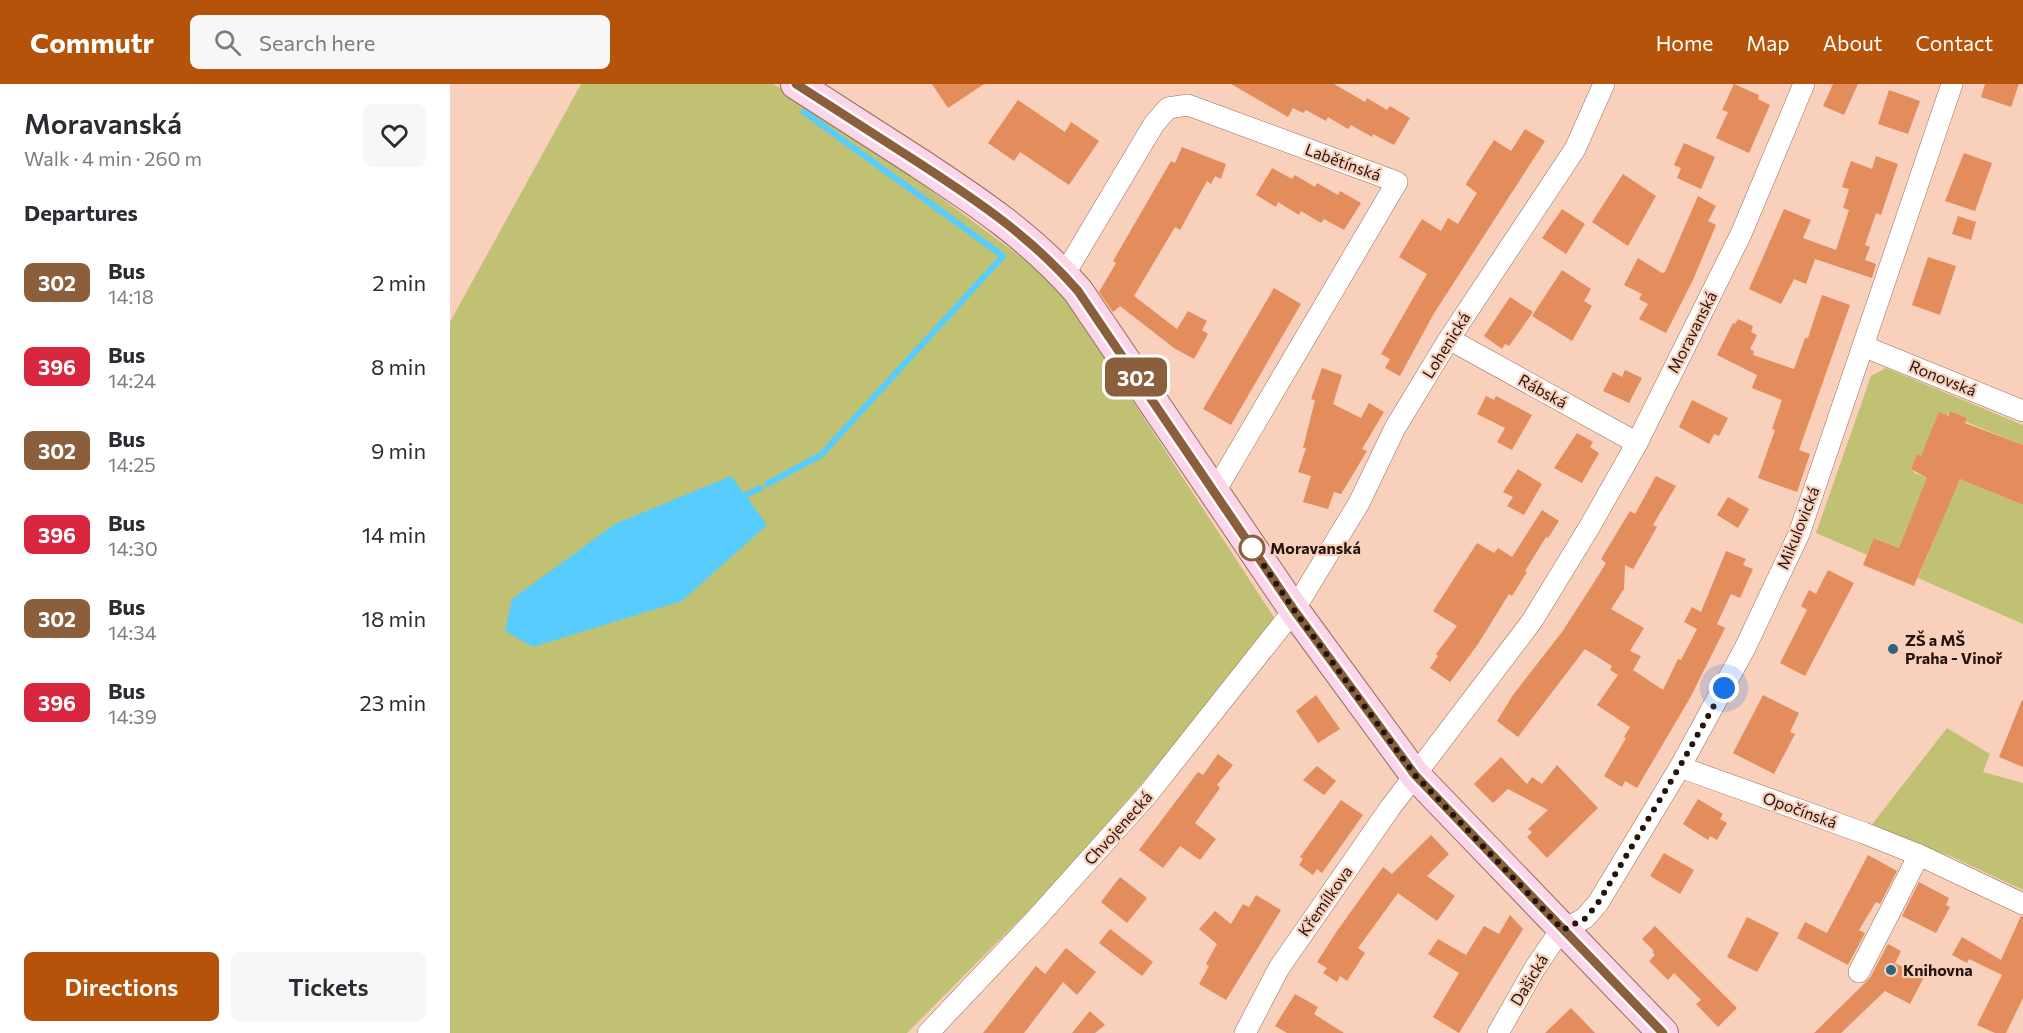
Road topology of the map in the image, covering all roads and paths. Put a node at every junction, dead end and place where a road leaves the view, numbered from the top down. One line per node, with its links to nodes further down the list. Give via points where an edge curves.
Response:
1 (1604, 84): 6 (street, Lohenická, via 1575,149)
2 (1804, 84): 9 (street, Moravanská, via 1741,234)
3 (1952, 84): 7 (street, Mikulovická)
4 (816, 89): 5 (street, via 990,211 1039,249)
5 (1064, 275): 10 (street); 10 (street, Labětínská, via 1154,124 1168,108 1188,105 1397,182)
6 (1449, 339): 9 (street, Rábská); 11 (street, Lohenická, via 1395,428 1359,504)
7 (1863, 346): 8 (street, Ronovská); 12 (street, Mikulovická, via 1799,534 1745,648)
8 (2023, 411)
9 (1637, 443): 13 (street, Moravanská, via 1532,621)
10 (1214, 493): 11 (street)
11 (1294, 610): 13 (street); 19 (street, Chvojenecká, via 1148,794)
12 (1680, 766): 14 (street, Opočínská); 16 (street, Mikulovická, via 1598,903 1586,918)
13 (1415, 775): 16 (street); 20 (street, Křemílkova, via 1279,968)
14 (1919, 855): 15 (street, Opočínská); 17 (street)
15 (2023, 904)
16 (1563, 930): 18 (street); 21 (street, Dašická, via 1535,968)
17 (1859, 972)
18 (1649, 1027)
19 (928, 1033)
20 (1245, 1033)
21 (1498, 1033)

